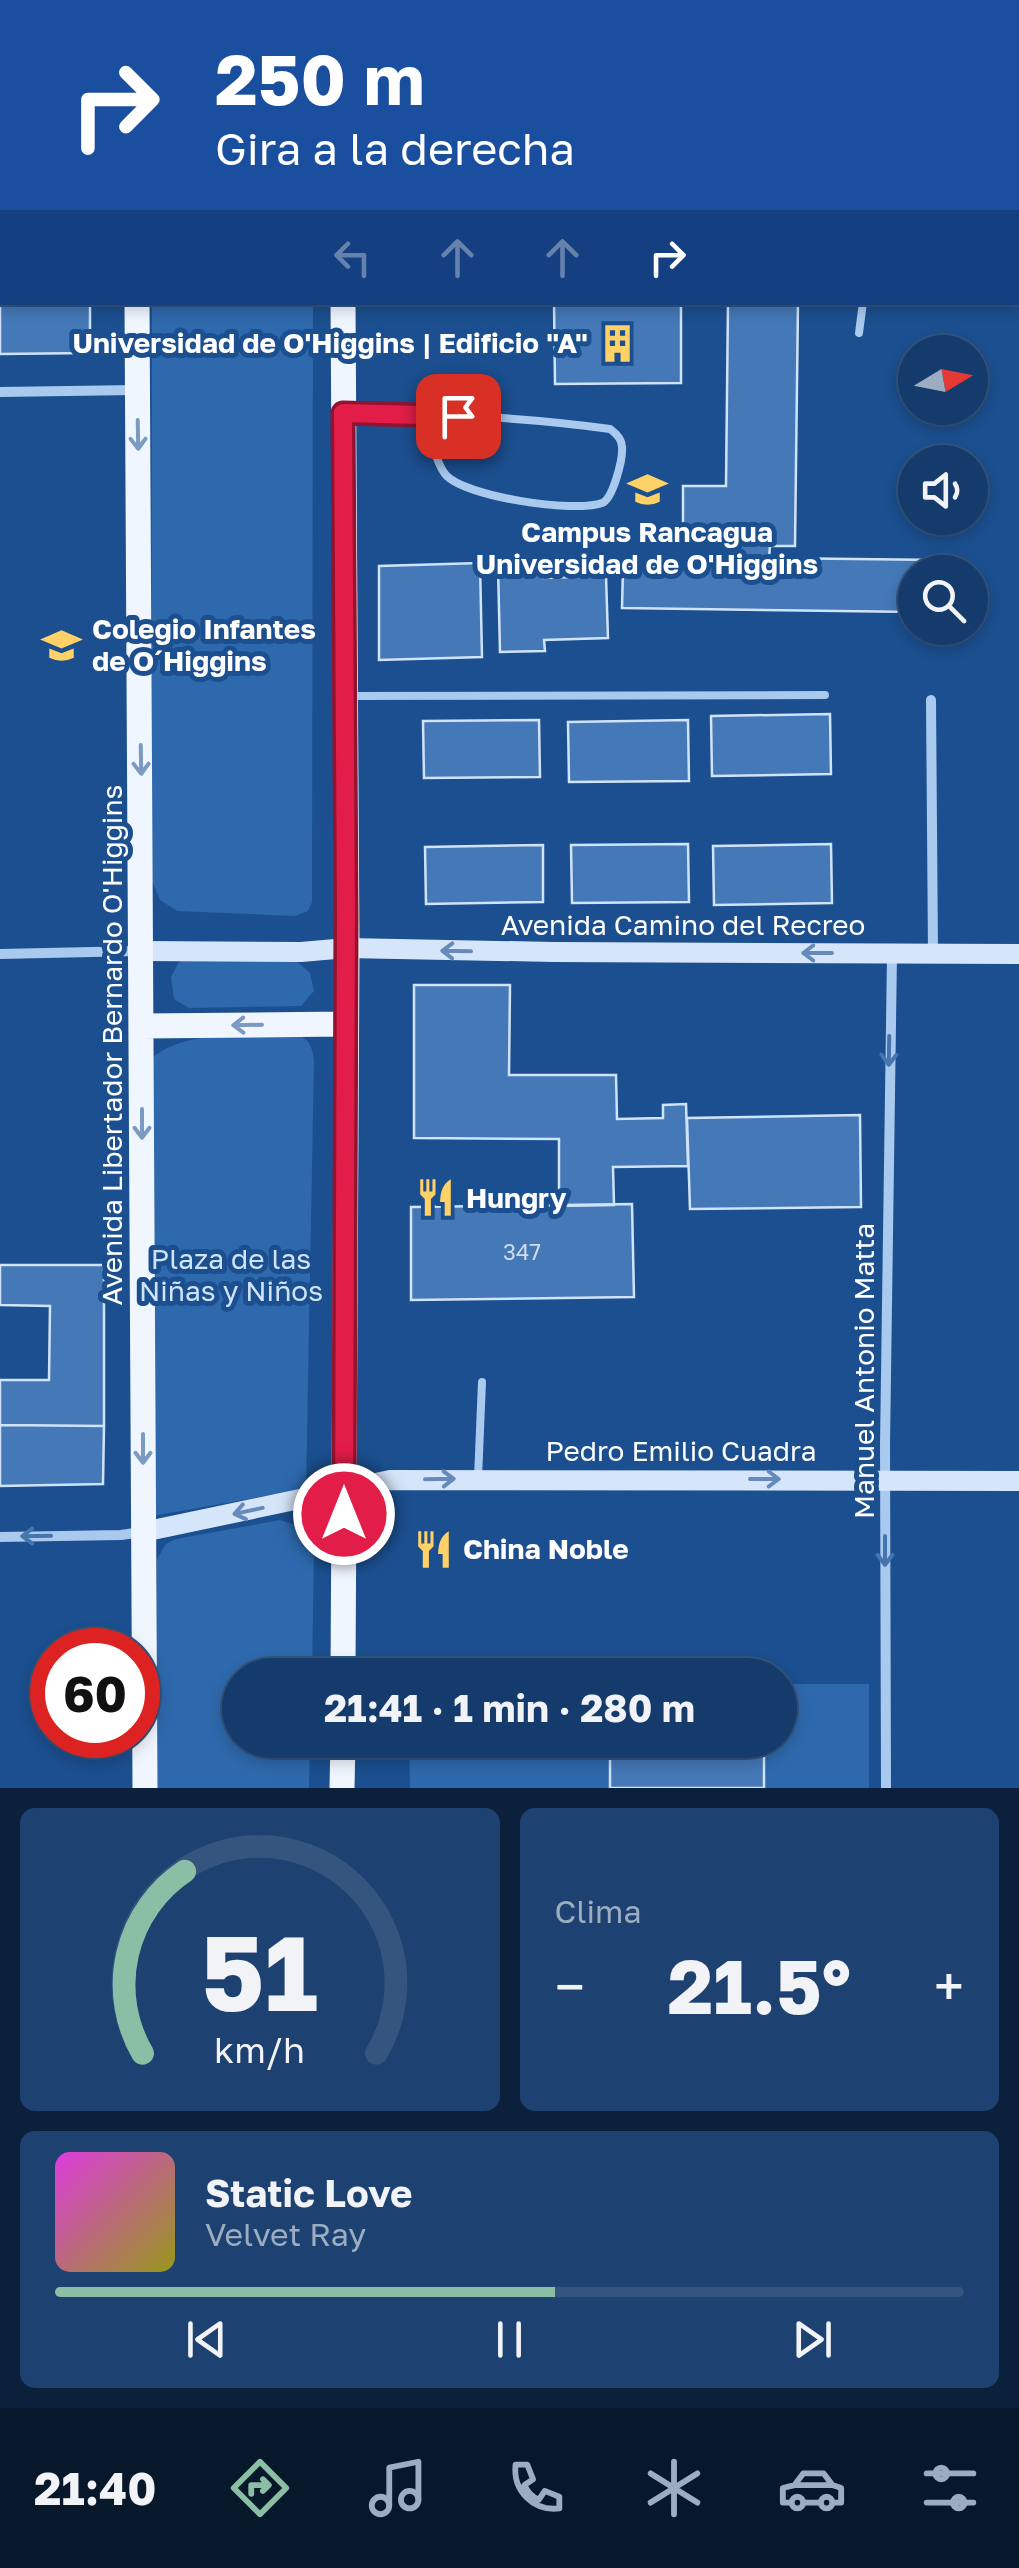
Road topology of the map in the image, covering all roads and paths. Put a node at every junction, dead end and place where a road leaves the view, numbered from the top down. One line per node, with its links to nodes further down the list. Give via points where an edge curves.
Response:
1 (137, 305): 5 (main road, Avenida Libertador Bernardo O'Higgins)
2 (343, 305): 7 (main road)
3 (863, 305): 4 (lane)
4 (859, 333)
5 (137, 390): 6 (street); 13 (main road, Avenida Libertador Bernardo O'Higgins, one-way to 13)
6 (0, 392)
7 (343, 413): 8 (lane); 10 (main road)
8 (428, 414): 8 (lane, via 610,429 623,446 612,495 599,505 551,504 458,486 434,448)
9 (825, 695): 10 (lane)
10 (345, 696): 12 (main road)
11 (931, 700): 14 (street)
12 (346, 948): 13 (street, Avenida Camino del Recreo); 16 (street, Avenida Camino del Recreo, one-way to 12); 18 (main road)
13 (142, 951): 15 (street); 19 (main road, Avenida Libertador Bernardo O'Higgins)
14 (933, 953): 16 (street, Avenida Camino del Recreo); 17 (street, Avenida Camino del Recreo)
15 (0, 954)
16 (892, 954): 22 (street, Manuel Antonio Matta, one-way to 22)
17 (1019, 954)
18 (345, 1024): 19 (main road, one-way to 19); 24 (main road)
19 (142, 1026): 25 (main road, Avenida Libertador Bernardo O'Higgins, one-way to 25)
20 (482, 1382): 21 (lane)
21 (478, 1478): 22 (street, Pedro Emilio Cuadra, one-way to 22); 24 (street, Pedro Emilio Cuadra, one-way to 21, via 390,1480)
22 (885, 1480): 23 (street, Pedro Emilio Cuadra); 31 (street, Manuel Antonio Matta, one-way to 31)
23 (1019, 1481)
24 (344, 1492): 25 (street, Pedro Emilio Cuadra, one-way to 25); 27 (main road)
25 (142, 1532): 26 (street, one-way to 26); 29 (main road, Avenida Libertador Bernardo O'Higgins)
26 (0, 1536)
27 (343, 1658)
28 (342, 1758): 30 (main road)
29 (145, 1788)
30 (342, 1788)
31 (886, 1788)

